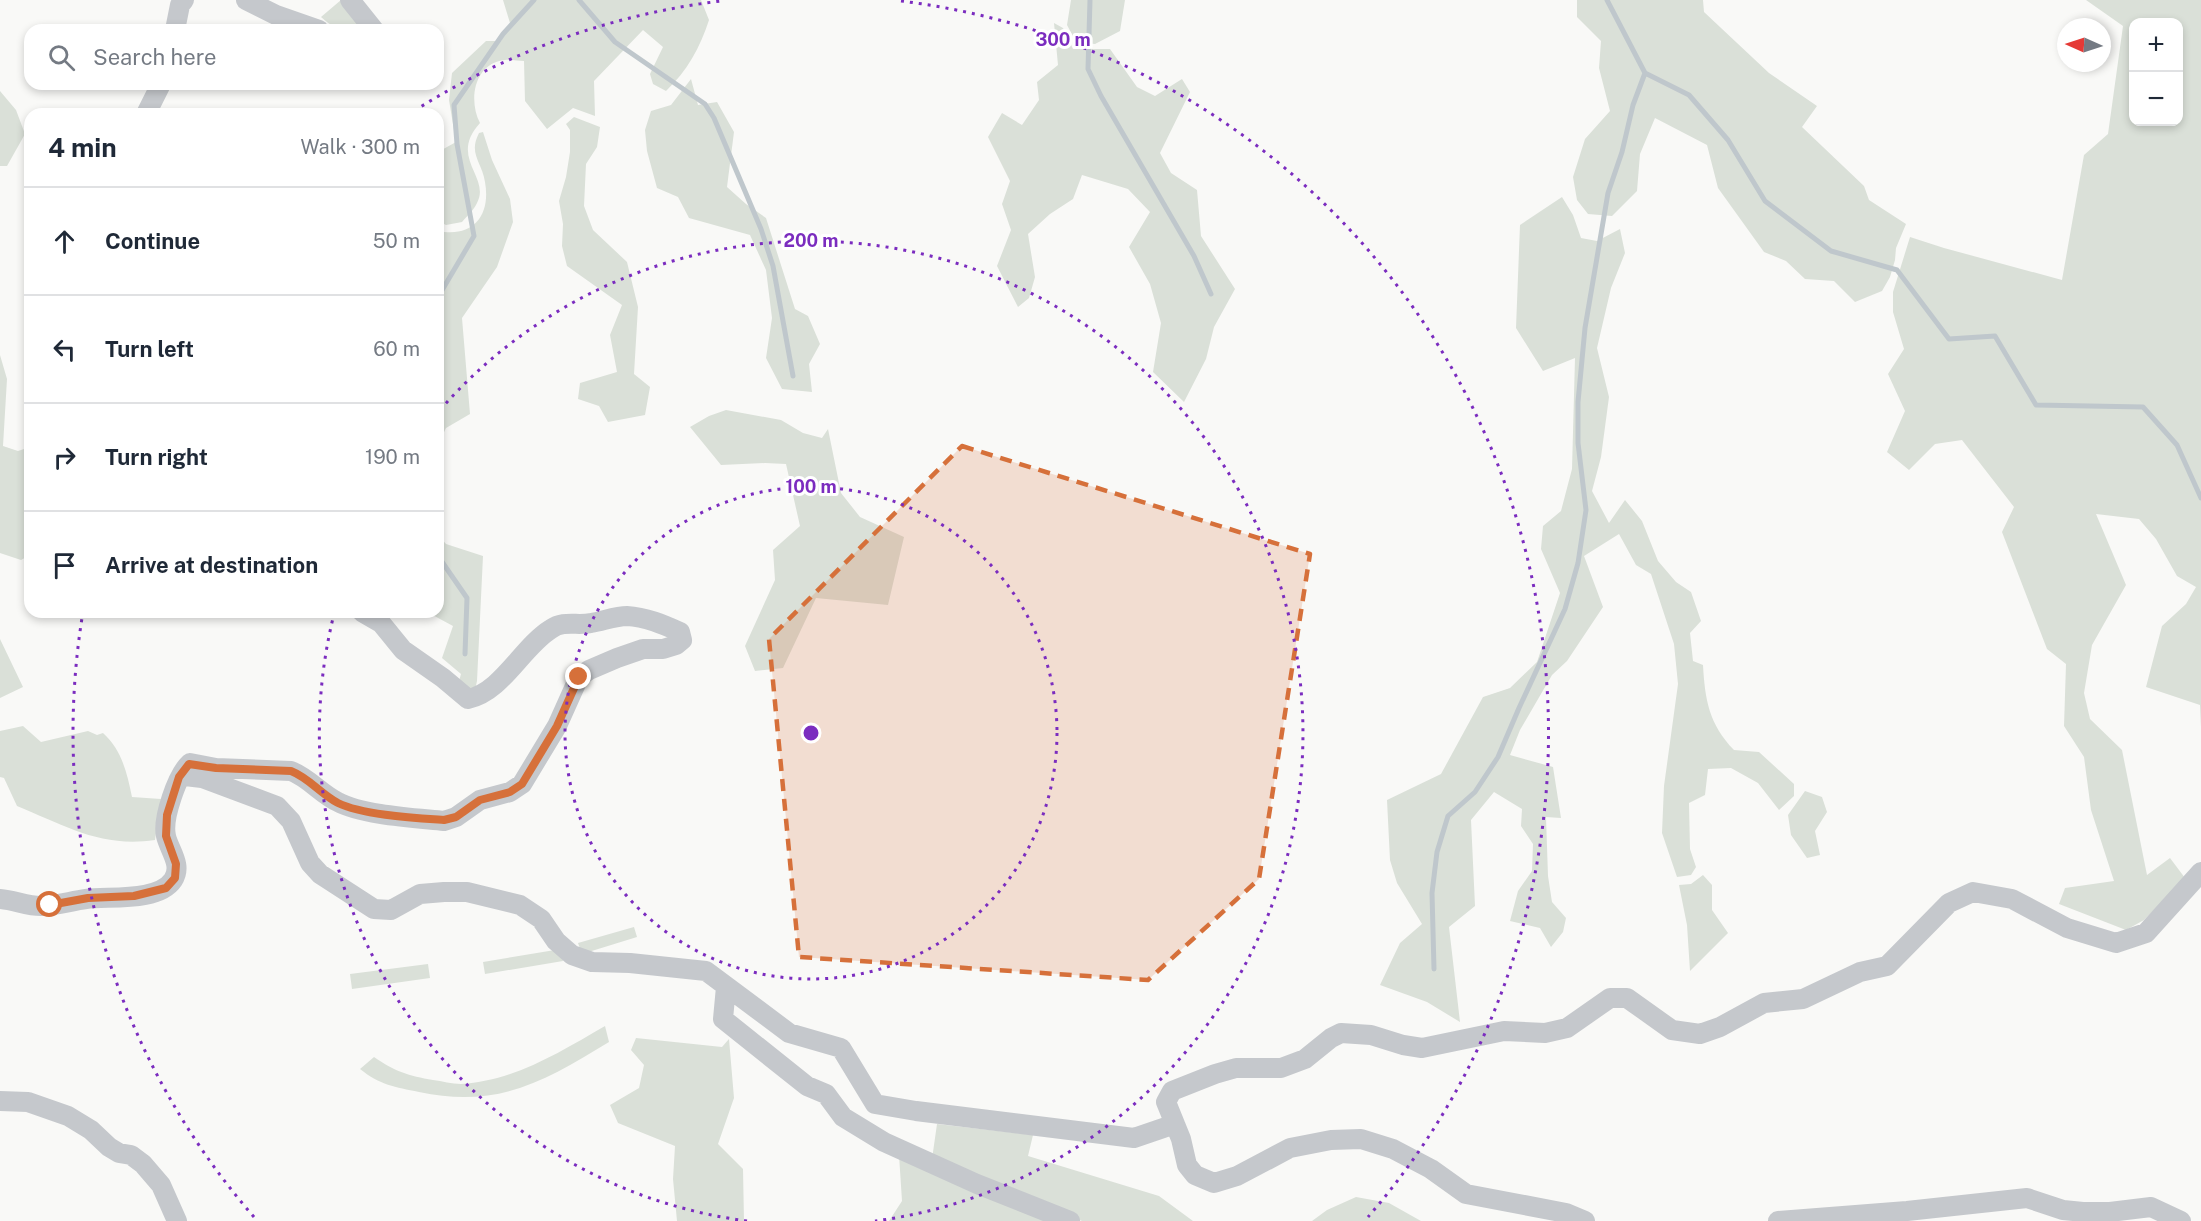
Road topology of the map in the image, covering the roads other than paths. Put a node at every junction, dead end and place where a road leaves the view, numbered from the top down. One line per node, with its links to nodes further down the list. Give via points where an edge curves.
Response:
1 (184, 0): 4 (street)
2 (246, 0): 5 (street)
3 (350, 0): 6 (street)
4 (176, 24)
5 (302, 24)
6 (369, 24)
7 (158, 90): 8 (street)
8 (149, 108)
9 (372, 618): 10 (street, via 403,650 468,699 479,697 495,685 551,628 565,623 587,624 626,616 680,632 682,640 670,647 643,649 617,657 579,677 557,726 522,784 510,792 480,800 456,817 444,820 363,812 338,803 291,771 189,764)
10 (179, 777): 12 (street, via 166,825 176,864 175,878 166,888 134,896 39,906); 13 (street, via 202,778 277,806 291,821 310,863 320,874 374,909 391,910 428,893 467,892 493,897 520,905 541,919 572,955 592,962 706,971)
11 (2201, 872): 15 (street, via 2146,933 2116,943 2067,928 2012,899 1973,892 1949,903 1887,966 1860,972 1803,999 1764,1003 1700,1035 1672,1030 1627,998 1610,998 1567,1028 1545,1033 1504,1031 1422,1048 1371,1035 1341,1033 1305,1059 1281,1068 1236,1068 1172,1091 1166,1102)
12 (0, 899)
13 (726, 987): 15 (street, via 789,1034 841,1048 875,1104 1134,1138); 17 (street, via 723,1019 807,1086 826,1094 843,1117 884,1142)
14 (0, 1101): 16 (street, via 28,1102 68,1116 109,1147 131,1155 161,1185)
15 (1175, 1124): 18 (street, via 1187,1165 1195,1175 1214,1183 1238,1176 1290,1148 1361,1139 1431,1169 1466,1194 1566,1213)
16 (177, 1221)
17 (1070, 1221)
18 (1585, 1221)
19 (1778, 1221): 20 (street, via 2027,1198 2062,1210 2083,1212 2151,1207)
20 (2181, 1221)

